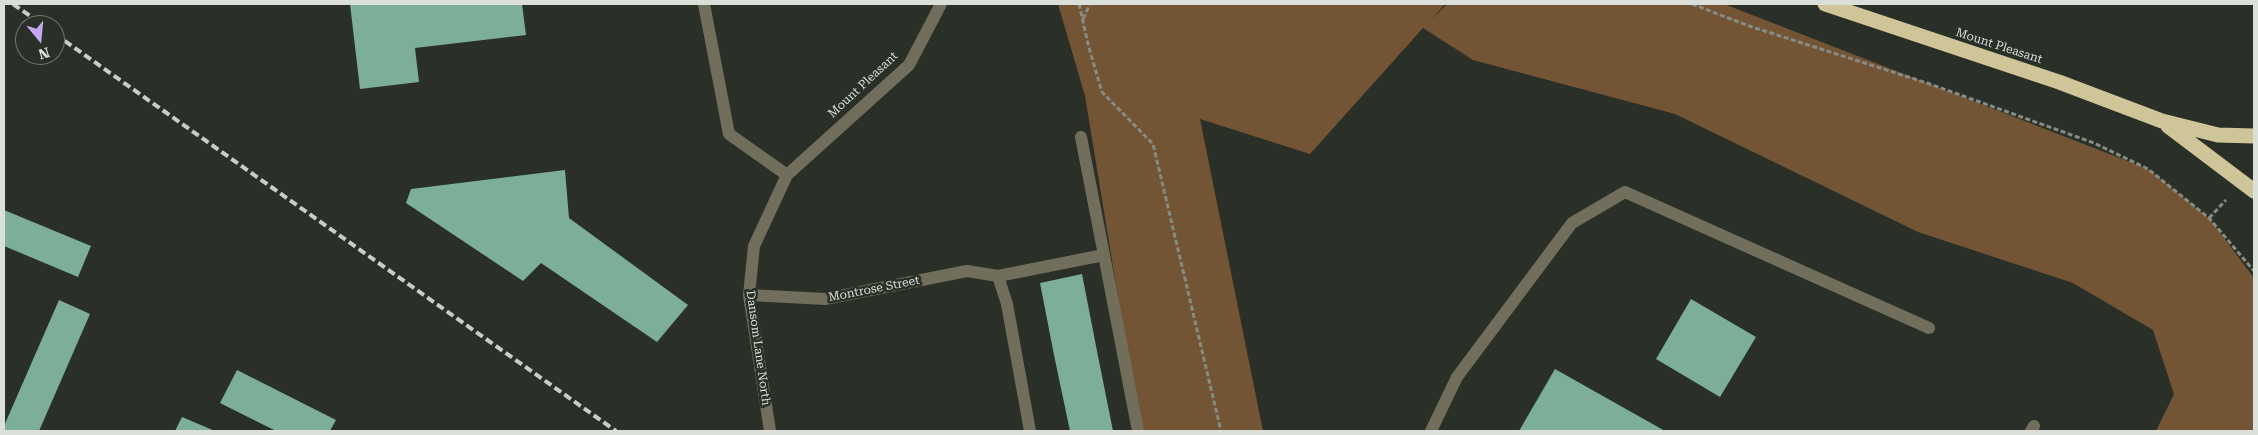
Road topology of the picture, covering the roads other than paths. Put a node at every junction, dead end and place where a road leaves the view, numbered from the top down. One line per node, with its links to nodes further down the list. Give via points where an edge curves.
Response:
1 (704, 4): 7 (street, via 729,134)
2 (941, 4): 7 (street, Mount Pleasant, via 909,65)
3 (1825, 4): 4 (highway, Mount Pleasant, via 2059,82)
4 (2162, 121): 5 (highway, via 2218,135); 8 (highway)
5 (2254, 136)
6 (1081, 137): 9 (street)
7 (787, 175): 11 (street, Dansom Lane North, via 754,246)
8 (2254, 191)
9 (1104, 256): 10 (street, Montrose Street); 15 (street)
10 (998, 276): 11 (street, Montrose Street, via 967,270 825,299); 14 (street, via 1007,304)
11 (749, 295): 13 (street, Dansom Lane North)
12 (1929, 328): 16 (street, via 1625,192 1572,223 1457,377)
13 (770, 431)
14 (1030, 431)
15 (1138, 431)
16 (1431, 431)

